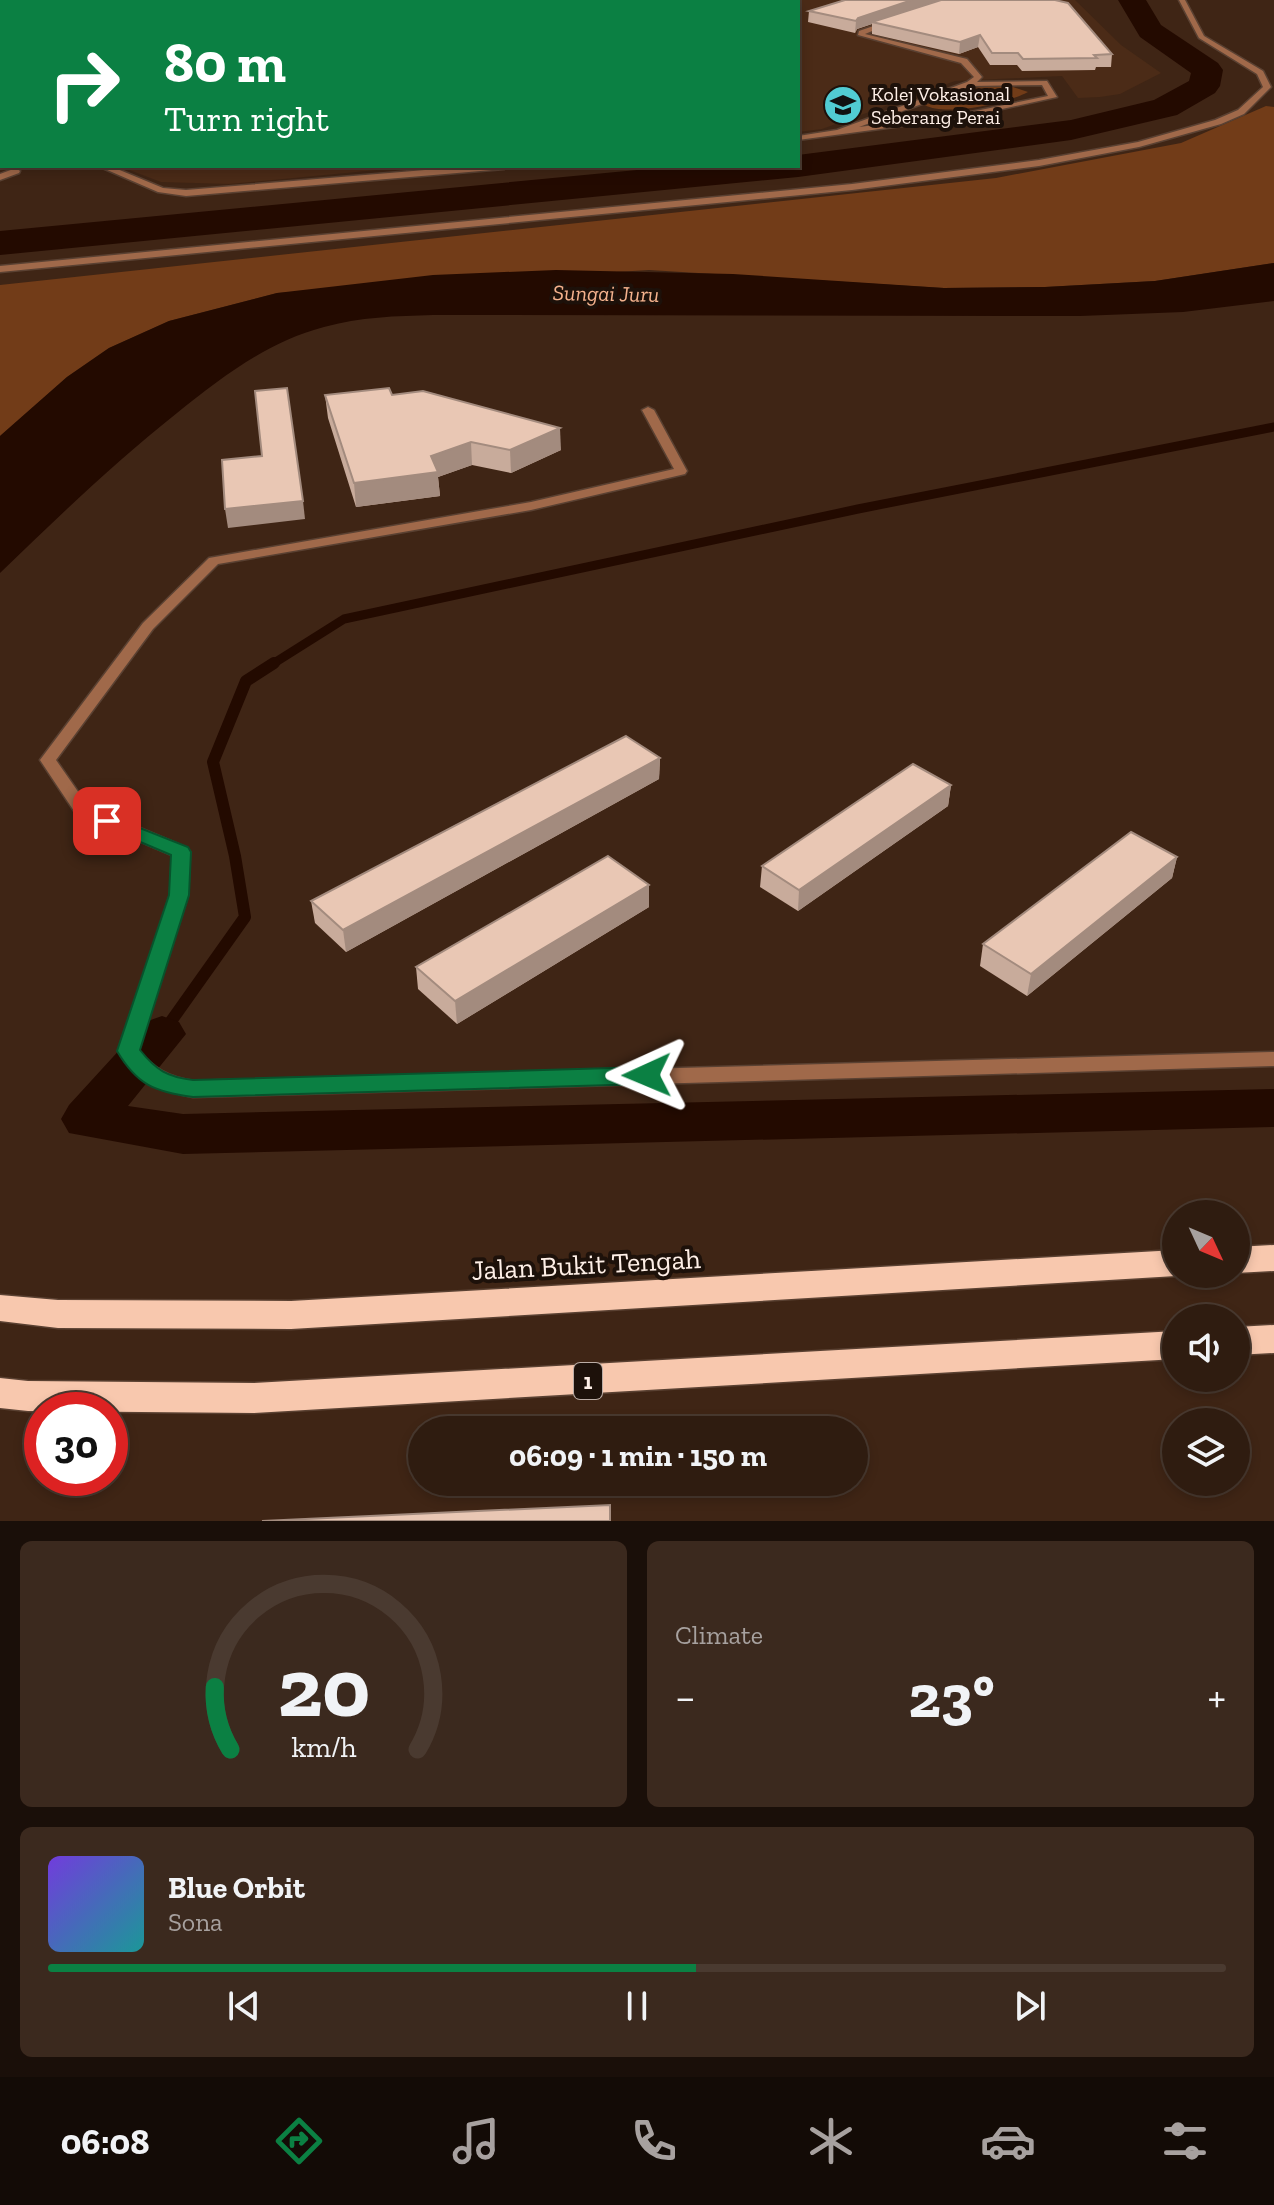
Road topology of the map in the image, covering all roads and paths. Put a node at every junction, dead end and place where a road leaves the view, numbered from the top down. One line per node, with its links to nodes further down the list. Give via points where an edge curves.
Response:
1 (1182, 0): 10 (street, via 1201,37 1260,73 1267,87 1241,112 1139,144 852,187)
2 (901, 18): 3 (street, via 862,35 964,61 978,77)
3 (970, 84): 4 (street); 4 (street, via 1044,83 1053,97 961,116)
4 (841, 131): 5 (street)
5 (800, 138)
6 (9, 168): 9 (street, via 16,171)
7 (107, 168): 8 (street, via 161,190 186,193)
8 (480, 168)
9 (0, 177)
10 (0, 269)
11 (648, 410): 12 (street, via 681,471 531,506 214,561 148,626 48,760 82,810 181,852 179,895 128,1051 146,1073 164,1085 193,1089)
12 (1274, 1059)
13 (1274, 1258): 14 (highway)
14 (1250, 1259)
15 (1162, 1264): 16 (highway, Jalan Bukit Tengah, via 291,1315 58,1314)
16 (0, 1308)
17 (1274, 1339): 18 (highway)
18 (1250, 1340)
19 (1162, 1346): 20 (highway, 1, via 254,1398)
20 (0, 1393)

